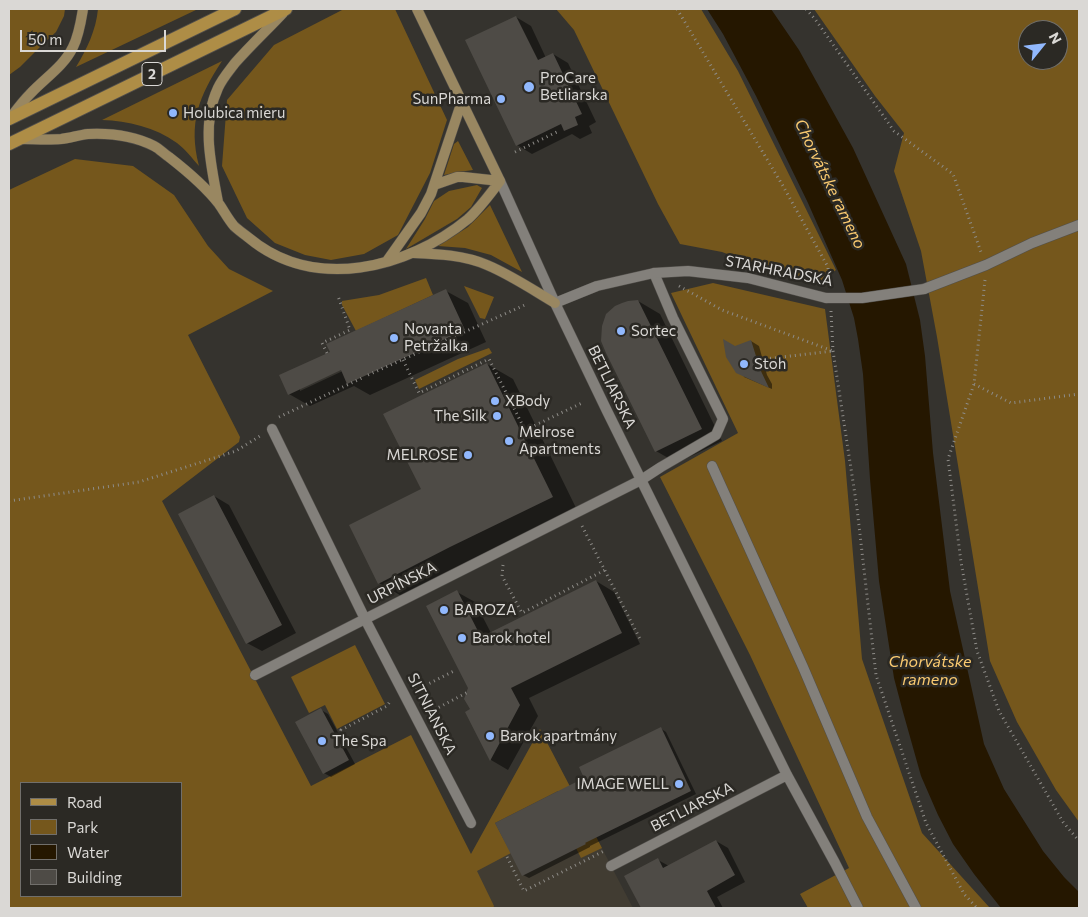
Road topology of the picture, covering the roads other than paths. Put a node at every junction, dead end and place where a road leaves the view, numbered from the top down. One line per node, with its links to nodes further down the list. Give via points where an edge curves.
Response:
1 (83, 9): 6 (street, via 73,47)
2 (235, 9): 6 (main road, 2)
3 (286, 9): 7 (main road, 2); 10 (street, via 228,73 214,98 209,139)
4 (417, 9): 5 (street, BETLIARSKA)
5 (462, 101): 8 (street, BETLIARSKA); 9 (street)
6 (9, 119)
7 (14, 142): 10 (street, via 87,134 123,136 156,147 192,174)
8 (500, 181): 9 (street, via 463,177); 12 (street, via 469,218); 15 (street, BETLIARSKA)
9 (434, 185): 13 (street, via 421,213)
10 (218, 203): 13 (street, via 234,226 258,246 293,263 346,269)
11 (1079, 225): 14 (street, STARHRADSKÁ, bridge, via 924,289 862,298 828,301 748,278 688,271)
12 (412, 253): 13 (street); 15 (street, via 471,259 486,264)
13 (387, 261)
14 (654, 273): 15 (street, STARHRADSKÁ, via 597,286); 18 (street, URPÍNSKA, via 723,419 716,435)
15 (555, 303): 18 (street, BETLIARSKA)
16 (272, 429): 19 (street, URPÍNSKA)
17 (712, 466): 25 (street, via 868,817)
18 (641, 480): 19 (street, URPÍNSKA); 21 (street, BETLIARSKA)
19 (365, 619): 20 (street); 22 (street, SITNIANSKA)
20 (255, 675)
21 (787, 775): 23 (street, BETLIARSKA); 24 (street, BETLIARSKA)
22 (471, 823)
23 (612, 866)
24 (858, 908)
25 (916, 908)

